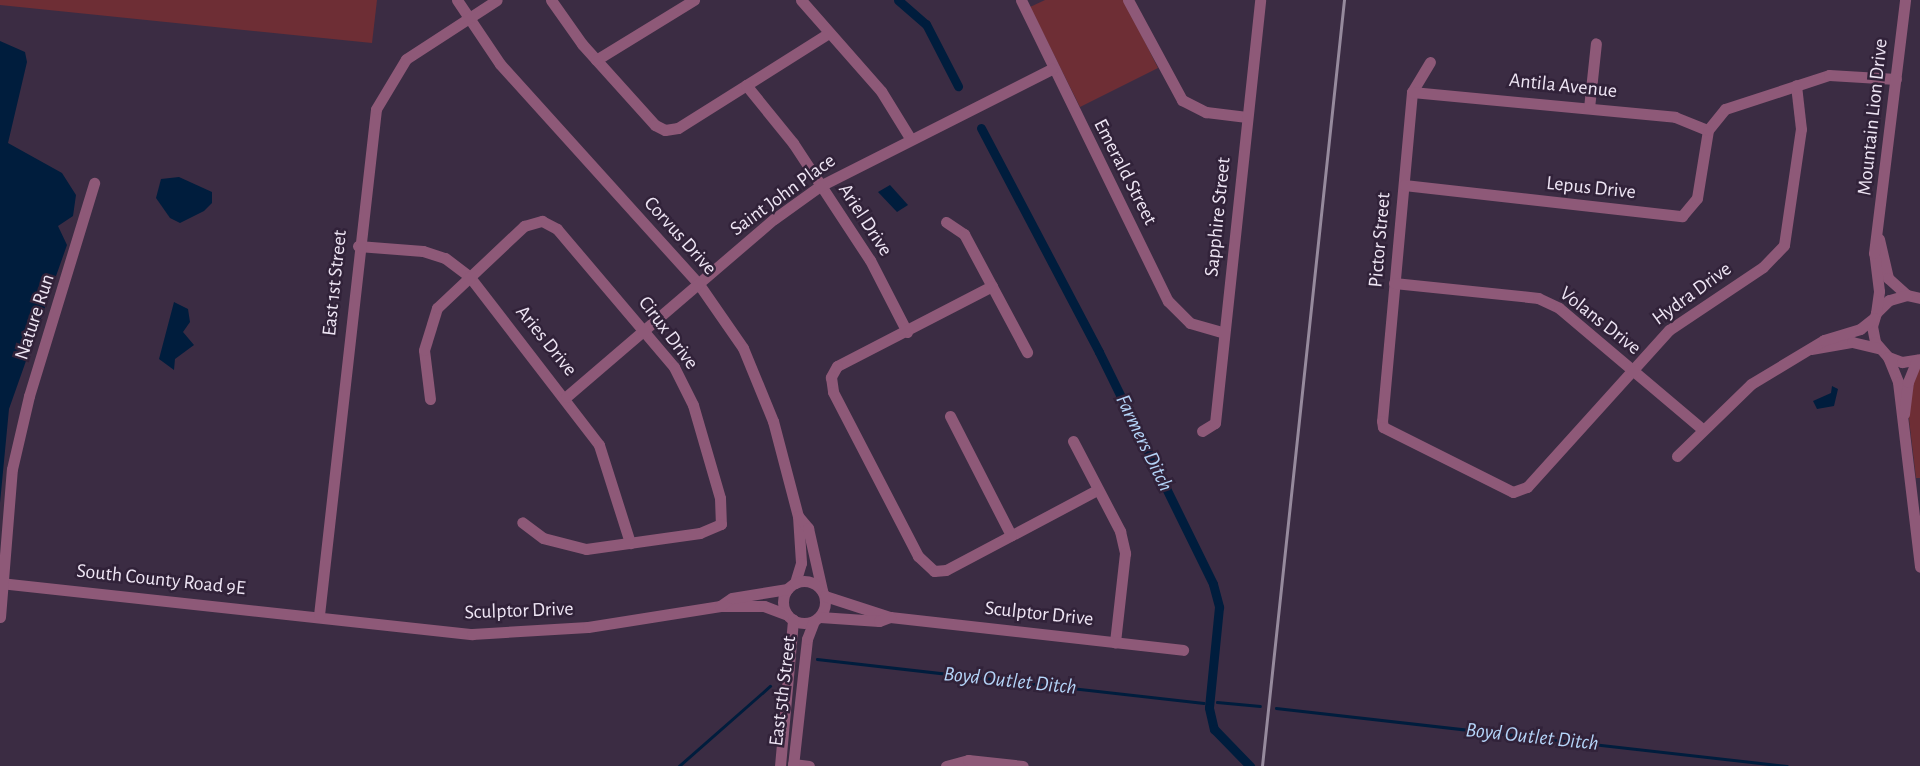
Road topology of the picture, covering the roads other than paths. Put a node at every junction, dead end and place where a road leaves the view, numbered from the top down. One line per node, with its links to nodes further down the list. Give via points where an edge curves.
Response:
1 (457, 0): 10 (street)
2 (497, 0): 10 (street, East 1st Street)
3 (551, 0): 13 (street)
4 (694, 0): 13 (street)
5 (800, 0): 11 (street)
6 (1021, 0): 15 (street, Emerald Street)
7 (1128, 0): 21 (street, via 1182,100 1206,112)
8 (1260, 0): 21 (street, Sapphire Street)
9 (1905, 0): 16 (street, Mountain Lion Drive)
10 (468, 18): 29 (street, East 1st Street, via 406,59 382,93 372,125); 31 (street, Corvus Drive, via 500,64)
11 (828, 33): 17 (street); 23 (street, via 881,91)
12 (1596, 42): 20 (street)
13 (596, 60): 17 (street, via 655,126 665,130 678,128)
14 (1430, 62): 19 (street, Pictor Street)
15 (1052, 69): 23 (street, Saint John Place); 39 (street, Emerald Street, via 1168,301 1190,323)
16 (1896, 79): 18 (street, via 1830,75); 28 (street, Mountain Lion Drive)
17 (746, 85): 26 (street, Ariel Drive)
18 (1796, 85): 22 (street, via 1726,109); 45 (street, Hydra Drive, via 1801,128 1784,245 1764,267 1668,330)
19 (1412, 92): 20 (street, Antila Avenue); 25 (street, Pictor Street)
20 (1589, 108): 22 (street, Antila Avenue, via 1674,117)
21 (1247, 117): 39 (street, Sapphire Street)
22 (1708, 130): 25 (street, Lepus Drive, via 1697,198 1682,216)
23 (910, 138): 26 (street, Saint John Place)
24 (94, 183): 61 (street, Nature Run, via 29,396 12,469)
25 (1404, 185): 32 (street, Pictor Street)
26 (820, 186): 31 (street, Saint John Place); 38 (street, Ariel Drive, via 870,260)
27 (946, 222): 33 (street, via 964,234)
28 (1879, 239): 34 (street, Mountain Lion Drive, via 1888,278); 36 (street, Mountain Lion Drive, via 1874,253 1879,292)
29 (358, 246): 30 (street, Aries Drive, via 423,251 445,258); 65 (street, East 1st Street)
30 (469, 276): 37 (street, Cirux Drive, via 524,226 542,221 557,230); 46 (street, Aries Drive); 47 (street, via 437,308 428,329 423,371)
31 (698, 283): 37 (street, Saint John Place); 56 (street, Corvus Drive, via 755,372 774,421)
32 (1394, 283): 45 (street, Volans Drive, via 1538,298 1559,308); 55 (street, Pictor Street, via 1383,427)
33 (992, 286): 38 (street); 42 (street)
34 (1907, 295): 35 (street); 36 (street, via 1889,300)
35 (1920, 298)
36 (1875, 315): 40 (street, Mountain Lion Drive, via 1873,334); 41 (street)
37 (646, 329): 46 (street, Saint John Place); 59 (street, Cirux Drive, via 674,367 693,405 720,498 721,524 700,533)
38 (907, 332): 58 (street, via 837,366 831,377 833,392 918,556 934,571 946,570)
39 (1224, 333): 51 (street, Sapphire Street, via 1215,423)
40 (1879, 348): 41 (street, via 1852,342); 43 (street)
41 (1811, 349): 50 (street, via 1751,384)
42 (1027, 352)
43 (1888, 357): 44 (street); 49 (street, via 1896,373)
44 (1919, 360): 49 (street, via 1908,382)
45 (1631, 369): 50 (street, Volans Drive); 55 (street, Hydra Drive, via 1527,487)
46 (566, 398): 59 (street, Aries Drive, via 599,445)
47 (430, 399)
48 (950, 416): 58 (street)
49 (1902, 421): 60 (street)
50 (1702, 429): 53 (street)
51 (1202, 431)
52 (1073, 441): 54 (street)
53 (1677, 456)
54 (1097, 490): 58 (street); 70 (street, via 1120,531 1125,553)
55 (1513, 492)
56 (798, 516): 62 (street, Corvus Drive, via 801,563); 63 (street, Corvus Drive, via 808,528)
57 (522, 522): 59 (street, via 542,538 586,549)
58 (1011, 534)
59 (630, 543)
60 (1920, 567)
61 (2, 583): 65 (street, South County Road 9E); 66 (street, Nature Run)
62 (791, 586): 63 (street, via 807,581); 64 (street, Sculptor Drive, via 732,598); 68 (street, via 783,602)
63 (824, 593): 67 (street, Sculptor Drive); 69 (street)
64 (720, 606): 65 (street, Sculptor Drive, via 588,628 501,634); 68 (street, Sculptor Drive, via 764,606)
65 (319, 615)
66 (0, 617)
67 (890, 617): 69 (street, Sculptor Drive, via 879,621); 70 (street, Sculptor Drive)
68 (790, 618): 69 (street); 73 (street, East 5th Street, via 789,683)
69 (817, 619): 72 (street, East 5th Street, via 802,686)
70 (1116, 642): 71 (street, Sculptor Drive)
71 (1183, 650)
72 (793, 765): 74 (street)
73 (780, 766)
74 (810, 766)
75 (946, 766): 76 (street, via 968,760)
76 (1023, 766)

